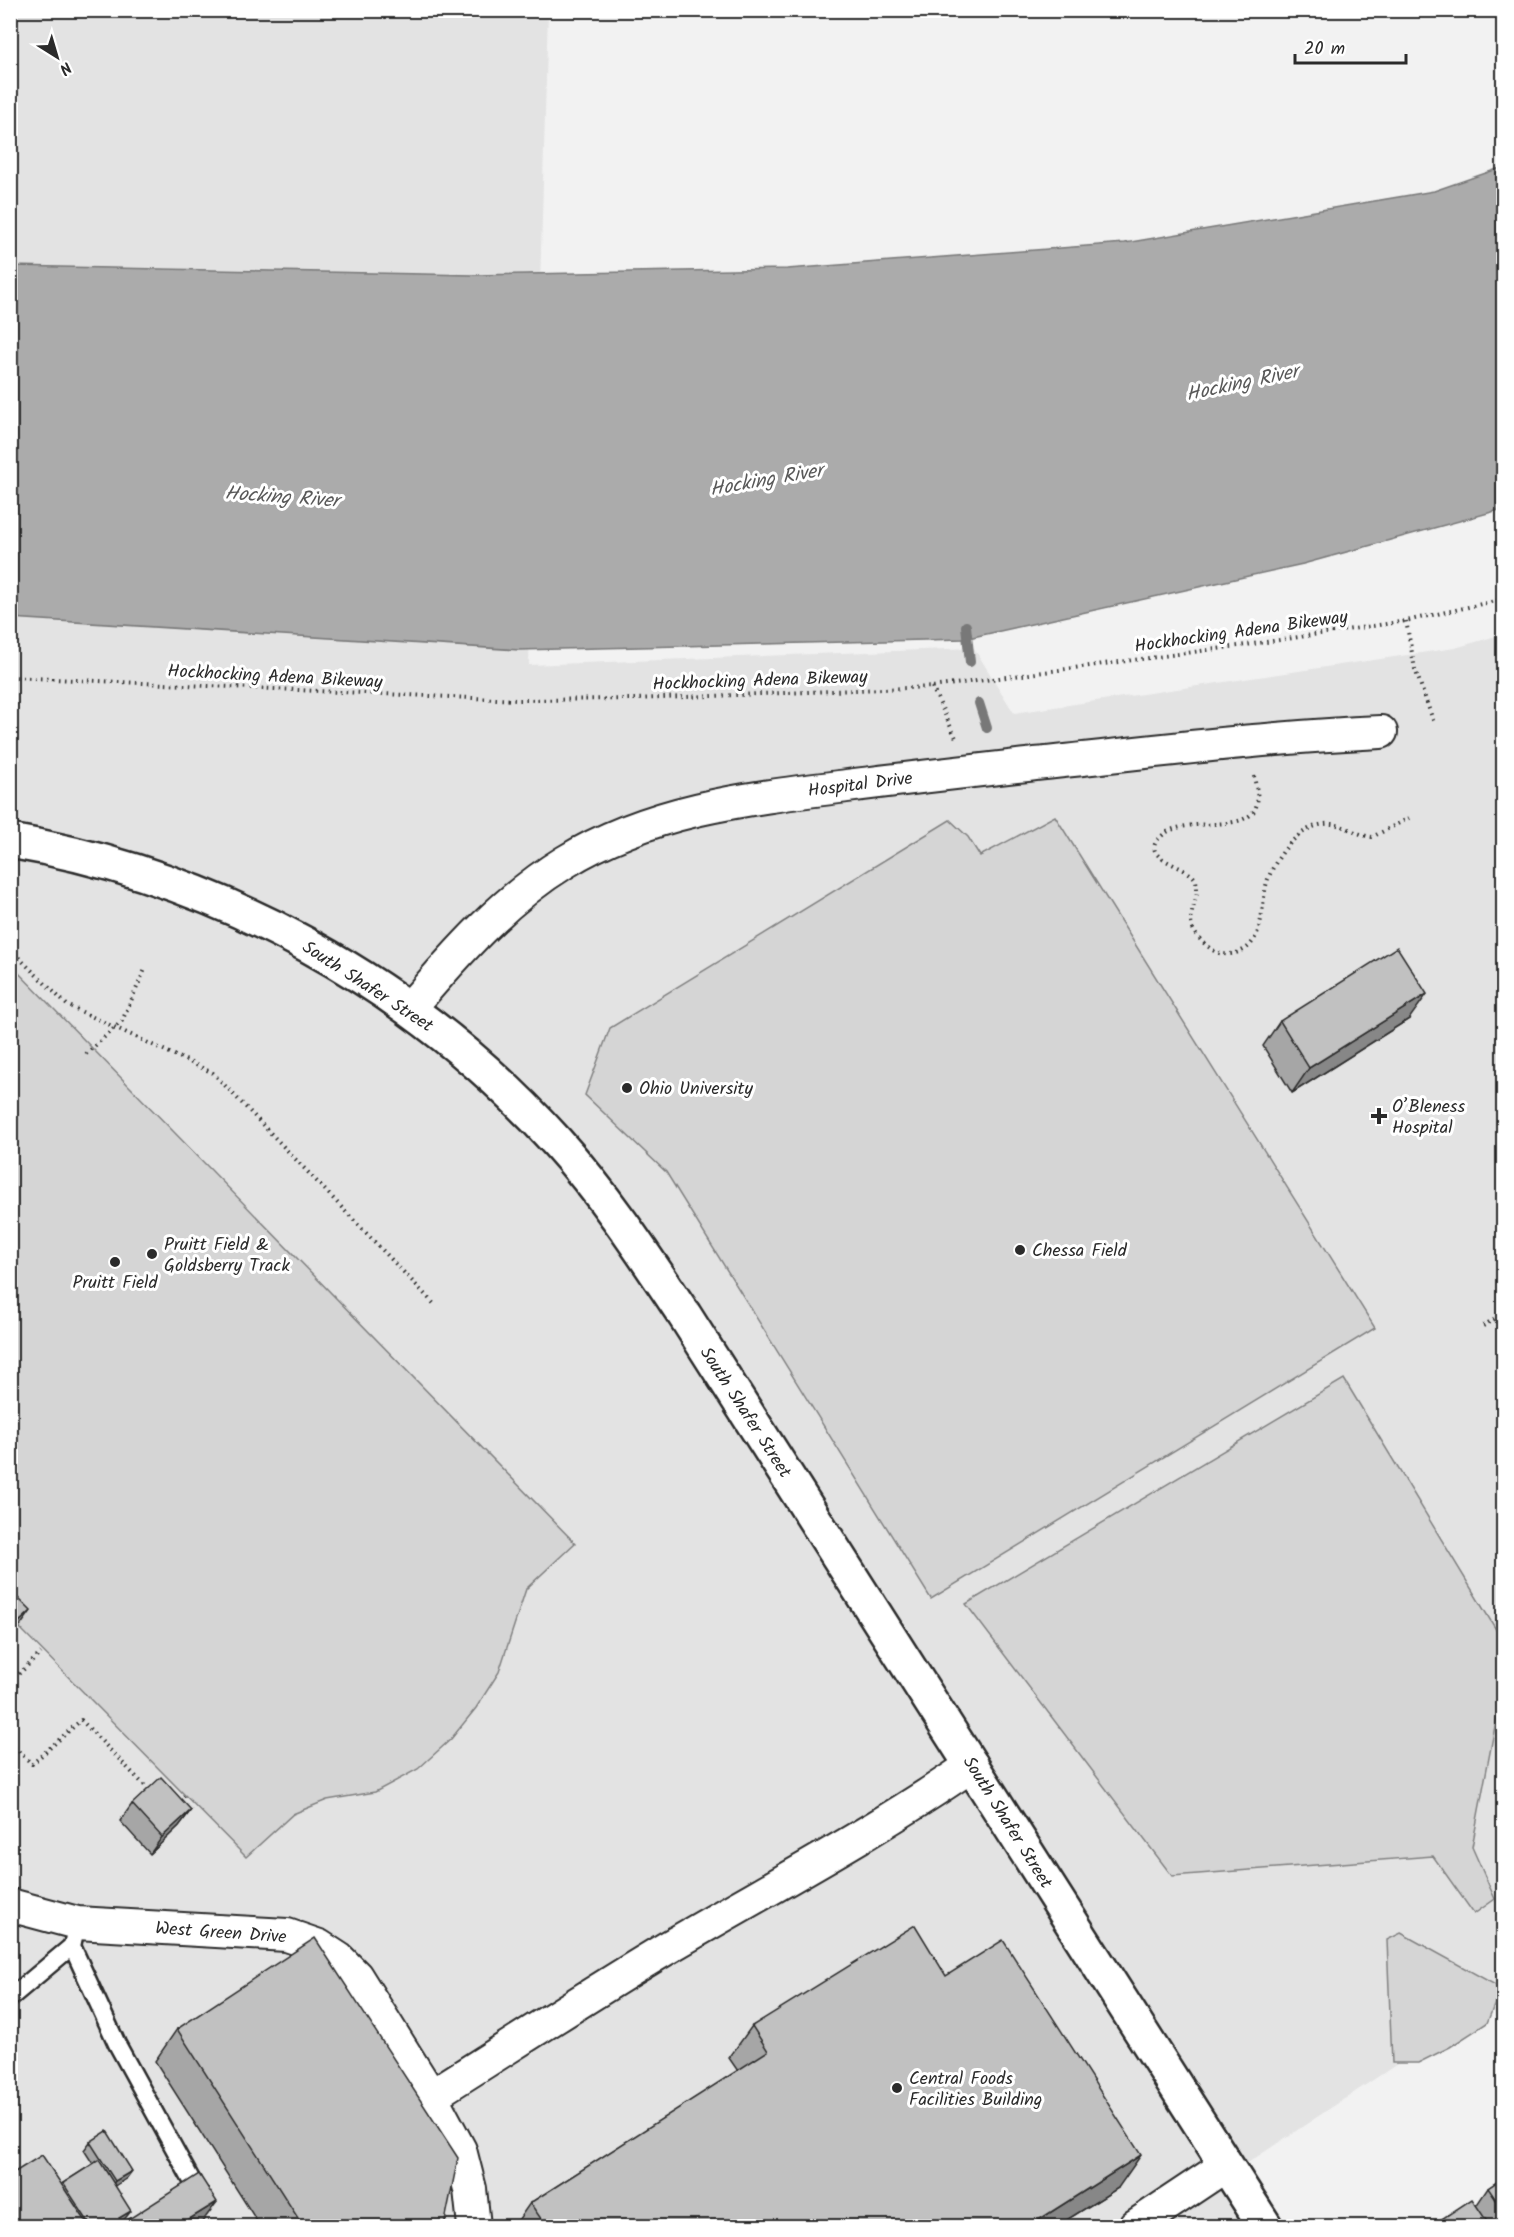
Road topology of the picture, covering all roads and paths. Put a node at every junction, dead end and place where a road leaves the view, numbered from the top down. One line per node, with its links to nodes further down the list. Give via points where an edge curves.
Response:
1 (1503, 599): 2 (path, Hockhocking Adena Bikeway)
2 (1406, 621): 4 (path, Hockhocking Adena Bikeway); 5 (path, via 1415,669)
3 (10, 677): 4 (path, Hockhocking Adena Bikeway, via 517,700)
4 (932, 687): 8 (path)
5 (1434, 723)
6 (1381, 732): 7 (street, Hospital Drive)
7 (1249, 742): 9 (path, via 1258,801 1250,815 1232,824 1179,825 1155,843 1159,857 1193,876 1193,930 1213,951 1238,952 1256,936 1268,880 1286,848 1301,833 1326,824 1372,837); 13 (street, Hospital Drive, via 739,799 652,821 566,861 530,886 466,943)
8 (960, 747)
9 (1409, 818)
10 (10, 841): 13 (street, South Shafer Street, via 80,855 180,886 276,929 347,968)
11 (10, 948): 14 (path, via 67,1005)
12 (146, 967): 14 (path)
13 (409, 1009): 22 (street, South Shafer Street, via 524,1107 588,1178 625,1227)
14 (116, 1028): 15 (path); 16 (path, via 213,1073)
15 (86, 1054)
16 (436, 1306)
17 (1503, 1313): 18 (path)
18 (1483, 1326)
19 (42, 1653): 20 (path)
20 (10, 1682)
21 (10, 1743): 23 (path, via 32,1764 81,1720)
22 (972, 1765): 29 (street, via 932,1793 667,1948); 30 (street, South Shafer Street)
23 (153, 1794)
24 (185, 1795): 25 (path)
25 (177, 1803)
26 (10, 1905): 27 (street, West Green Drive)
27 (74, 1934): 28 (lane); 29 (street, West Green Drive, via 287,1935 319,1946 356,1976); 31 (lane, via 117,2044)
28 (10, 1998)
29 (431, 2096): 32 (street, West Green Drive, via 460,2150)
30 (1225, 2166): 33 (street); 34 (street, South Shafer Street)
31 (192, 2181)
32 (474, 2226)
33 (1135, 2226)
34 (1265, 2226)

